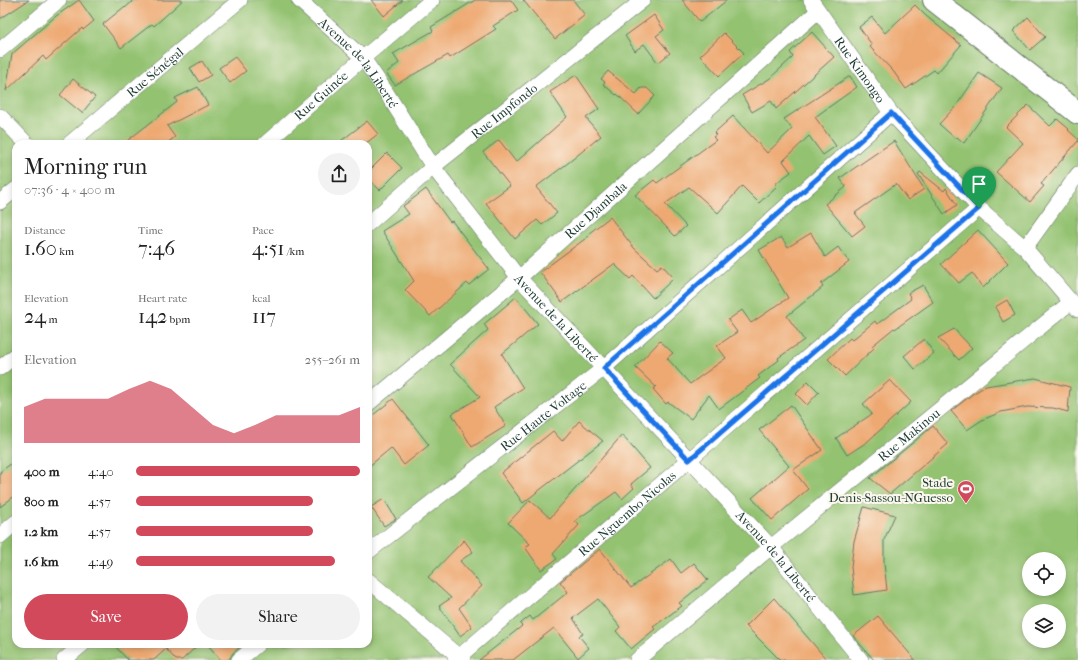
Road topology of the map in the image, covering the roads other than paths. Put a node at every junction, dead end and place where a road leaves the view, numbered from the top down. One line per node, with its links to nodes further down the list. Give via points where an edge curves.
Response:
1 (59, 0): 8 (street)
2 (240, 0): 14 (street, Rue Sénégal)
3 (299, 0): 9 (street, Avenue de la Liberté)
4 (432, 0): 9 (street, Rue Guinée)
5 (643, 0): 16 (street, Rue Impfondo)
6 (934, 0): 11 (main road)
7 (814, 6): 10 (street, Rue Kimongo); 23 (street, Rue Djambala)
8 (0, 50)
9 (363, 58): 15 (street, Rue Guinée); 16 (street, Avenue de la Liberté)
10 (891, 113): 20 (street, Rue Kimongo); 27 (street, Rue Haute Voltage)
11 (1078, 113)
12 (0, 116): 13 (street)
13 (23, 140)
14 (74, 140)
15 (270, 140)
16 (433, 167): 21 (street, Rue Impfondo); 23 (street, Avenue de la Liberté)
17 (1078, 174): 22 (street)
18 (12, 192): 19 (street)
19 (0, 202)
20 (979, 208): 22 (street, Rue Kimongo); 29 (street, Rue Nguembo Nicolas)
21 (372, 220)
22 (1026, 248): 24 (street, Rue Kimongo)
23 (519, 278): 27 (street, Avenue de la Liberté); 28 (street, Rue Djambala)
24 (1074, 306): 32 (street, Rue Makinou)
25 (12, 358): 26 (street)
26 (0, 368)
27 (604, 368): 29 (street, Avenue de la Liberté); 33 (street, Rue Haute Voltage)
28 (372, 401)
29 (689, 460): 32 (street, Avenue de la Liberté); 37 (street, Rue Nguembo Nicolas)
30 (12, 526): 31 (street)
31 (0, 536)
32 (771, 547): 40 (street, Rue Makinou); 41 (street, Avenue de la Liberté)
33 (372, 549)
34 (372, 583): 37 (street)
35 (78, 648): 38 (street)
36 (253, 648): 39 (street)
37 (459, 659)
38 (64, 660)
39 (239, 660)
40 (637, 660)
41 (861, 660)

